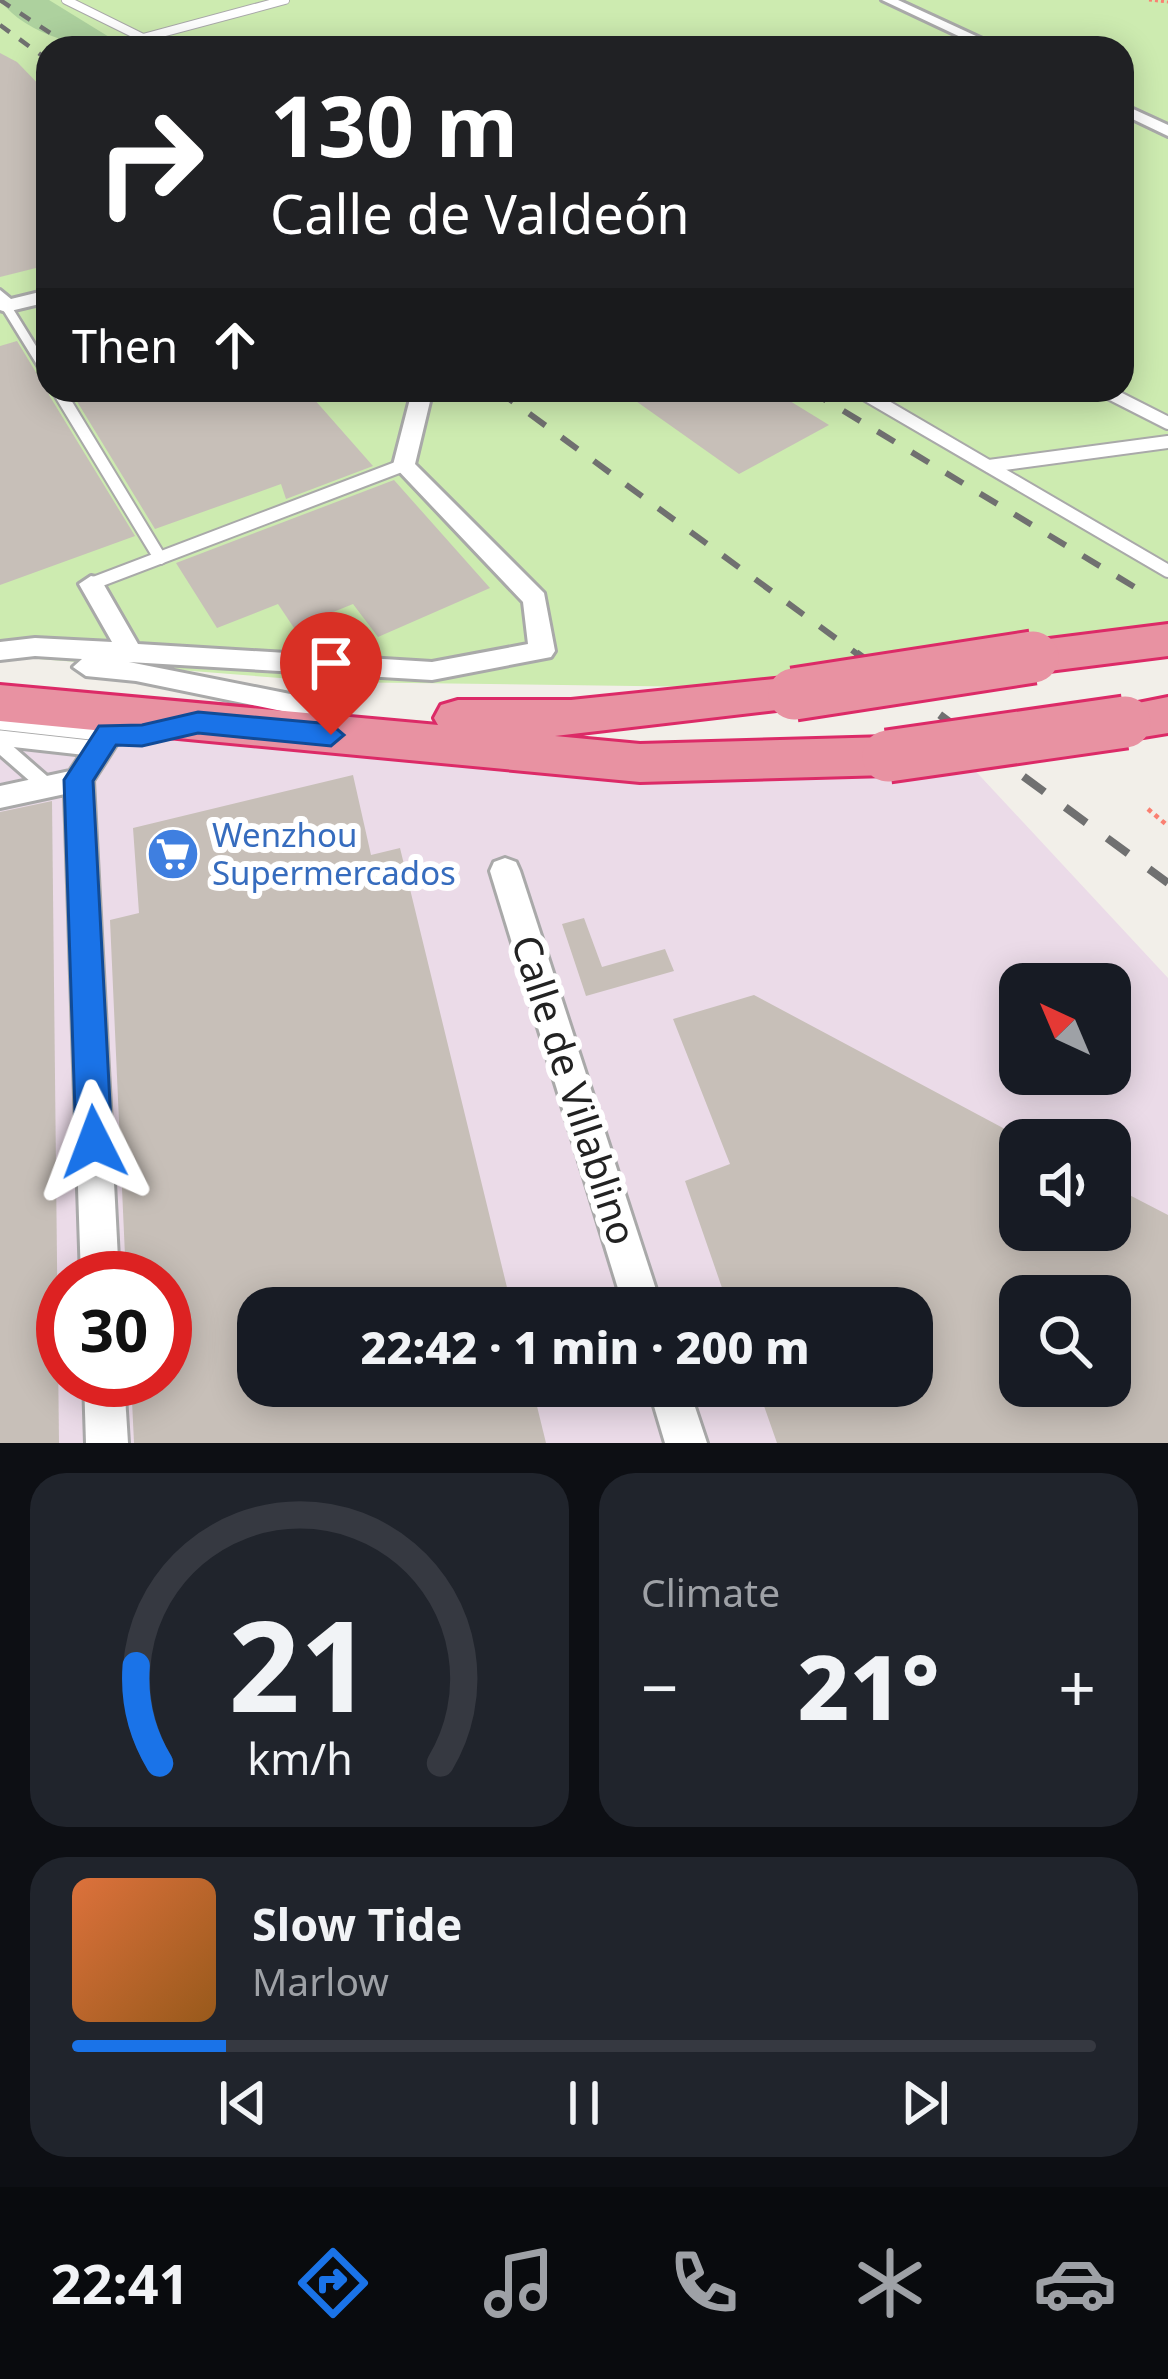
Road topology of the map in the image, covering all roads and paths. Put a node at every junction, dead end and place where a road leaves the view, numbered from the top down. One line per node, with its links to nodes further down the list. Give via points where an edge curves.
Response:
1 (66, 0): 6 (lane)
2 (285, 0): 7 (lane)
3 (888, 0): 8 (street)
4 (1149, 0): 5 (path)
5 (1168, 2)
6 (139, 36)
7 (150, 36)
8 (968, 36)
9 (1134, 114): 10 (street)
10 (1168, 130)
11 (36, 297): 12 (street)
12 (3, 301): 13 (lane)
13 (36, 355)
14 (65, 402): 22 (lane)
15 (420, 402): 20 (street)
16 (878, 402): 21 (lane)
17 (1127, 402): 18 (lane)
18 (1168, 423)
19 (1168, 442): 21 (lane)
20 (404, 464): 22 (lane); 26 (street, via 535,599 542,650 432,671)
21 (987, 466): 23 (lane)
22 (160, 557): 24 (lane)
23 (1168, 571)
24 (92, 584): 26 (street)
25 (1168, 640): 30 (highway, bridge, via 571,718)
26 (130, 652): 27 (street, via 34,646)
27 (0, 654): 30 (street)
28 (0, 677): 30 (highway)
29 (0, 703): 33 (highway)
30 (307, 706)
31 (1147, 718): 33 (highway, bridge, via 888,756 640,763)
32 (0, 722): 35 (lane)
33 (198, 723): 35 (lane)
34 (0, 741): 35 (lane); 36 (lane)
35 (104, 741): 36 (street)
36 (63, 783): 37 (street); 41 (street)
37 (0, 797)
38 (1148, 809): 39 (path)
39 (1168, 826)
40 (505, 871): 42 (street, Calle de Villablino)
41 (98, 1251)
42 (636, 1287)
43 (105, 1407): 45 (street)
44 (675, 1407): 46 (street)
45 (107, 1443)
46 (686, 1443)

